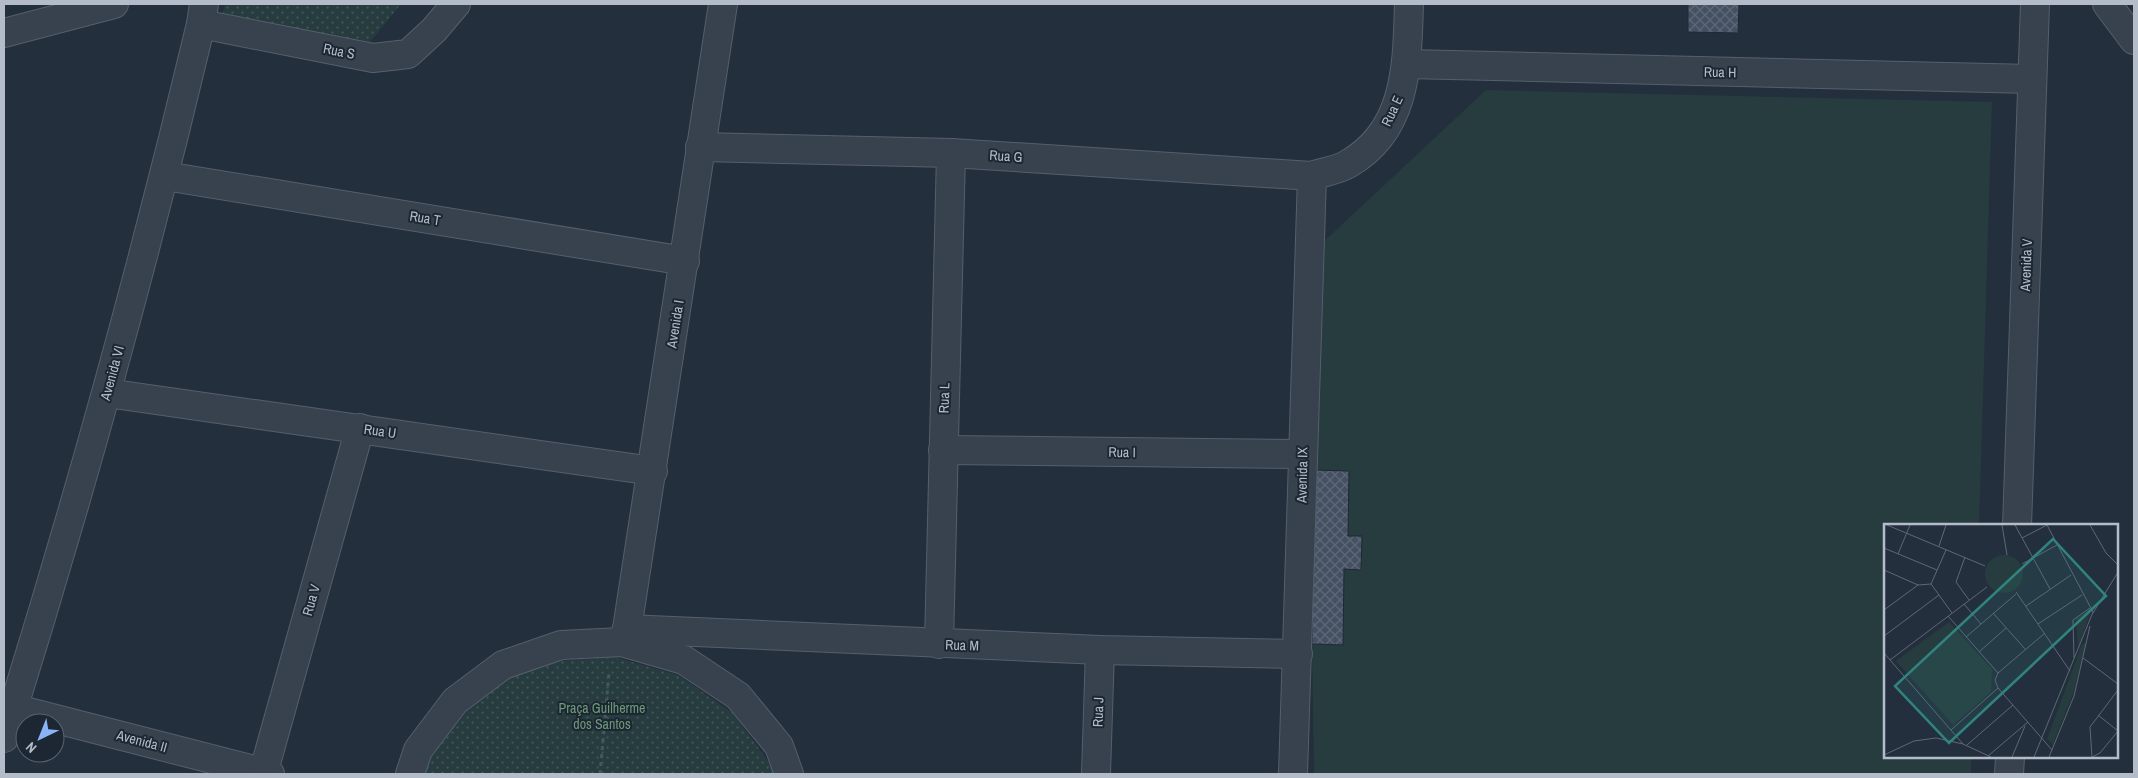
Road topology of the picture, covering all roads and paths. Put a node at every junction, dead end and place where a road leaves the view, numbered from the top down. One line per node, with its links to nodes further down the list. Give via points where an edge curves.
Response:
1 (114, 4): 8 (street)
2 (456, 4): 7 (street, Rua S, via 408,54 373,58)
3 (722, 4): 12 (street, Avenida I)
4 (1409, 4): 10 (street, Rua E)
5 (2035, 4): 11 (street, Avenida V)
6 (2107, 4): 9 (street)
7 (202, 14): 14 (street, Avenida VI)
8 (4, 33)
9 (2134, 40)
10 (1407, 64): 11 (street, Rua H); 15 (street, Rua E, via 1400,101 1378,140 1348,165)
11 (2032, 79): 22 (street, Avenida V)
12 (700, 147): 13 (street, Rua G); 16 (street, Avenida I)
13 (951, 153): 15 (street, Rua G); 19 (street, Rua L)
14 (165, 176): 16 (street, Rua T); 17 (street, Avenida VI)
15 (1312, 176): 20 (street, Avenida IX)
16 (685, 261): 21 (street, Avenida I)
17 (107, 393): 18 (street, Rua U); 30 (street, Avenida VI)
18 (360, 428): 21 (street, Rua U); 33 (street, Rua V)
19 (942, 450): 20 (street, Rua I); 24 (street, Rua L)
20 (1302, 454): 26 (street, Avenida IX)
21 (652, 471): 23 (street, Avenida I)
22 (2017, 524)
23 (625, 636): 24 (street, Rua M); 34 (street, via 561,645 504,665 455,701 418,750); 36 (street, via 684,660 738,696 779,746)
24 (939, 644): 25 (street, Rua M)
25 (1100, 650): 26 (street, Rua M); 37 (street, Rua J)
26 (1298, 654): 38 (street, Avenida IX)
27 (609, 669): 28 (path); 29 (path); 35 (path)
28 (600, 670)
29 (618, 672)
30 (13, 708): 31 (street, Avenida VI); 33 (street, Avenida II)
31 (4, 738)
32 (2010, 758): 39 (street)
33 (265, 774)
34 (410, 774)
35 (600, 774)
36 (789, 774)
37 (1096, 774)
38 (1294, 774)
39 (2009, 774)

